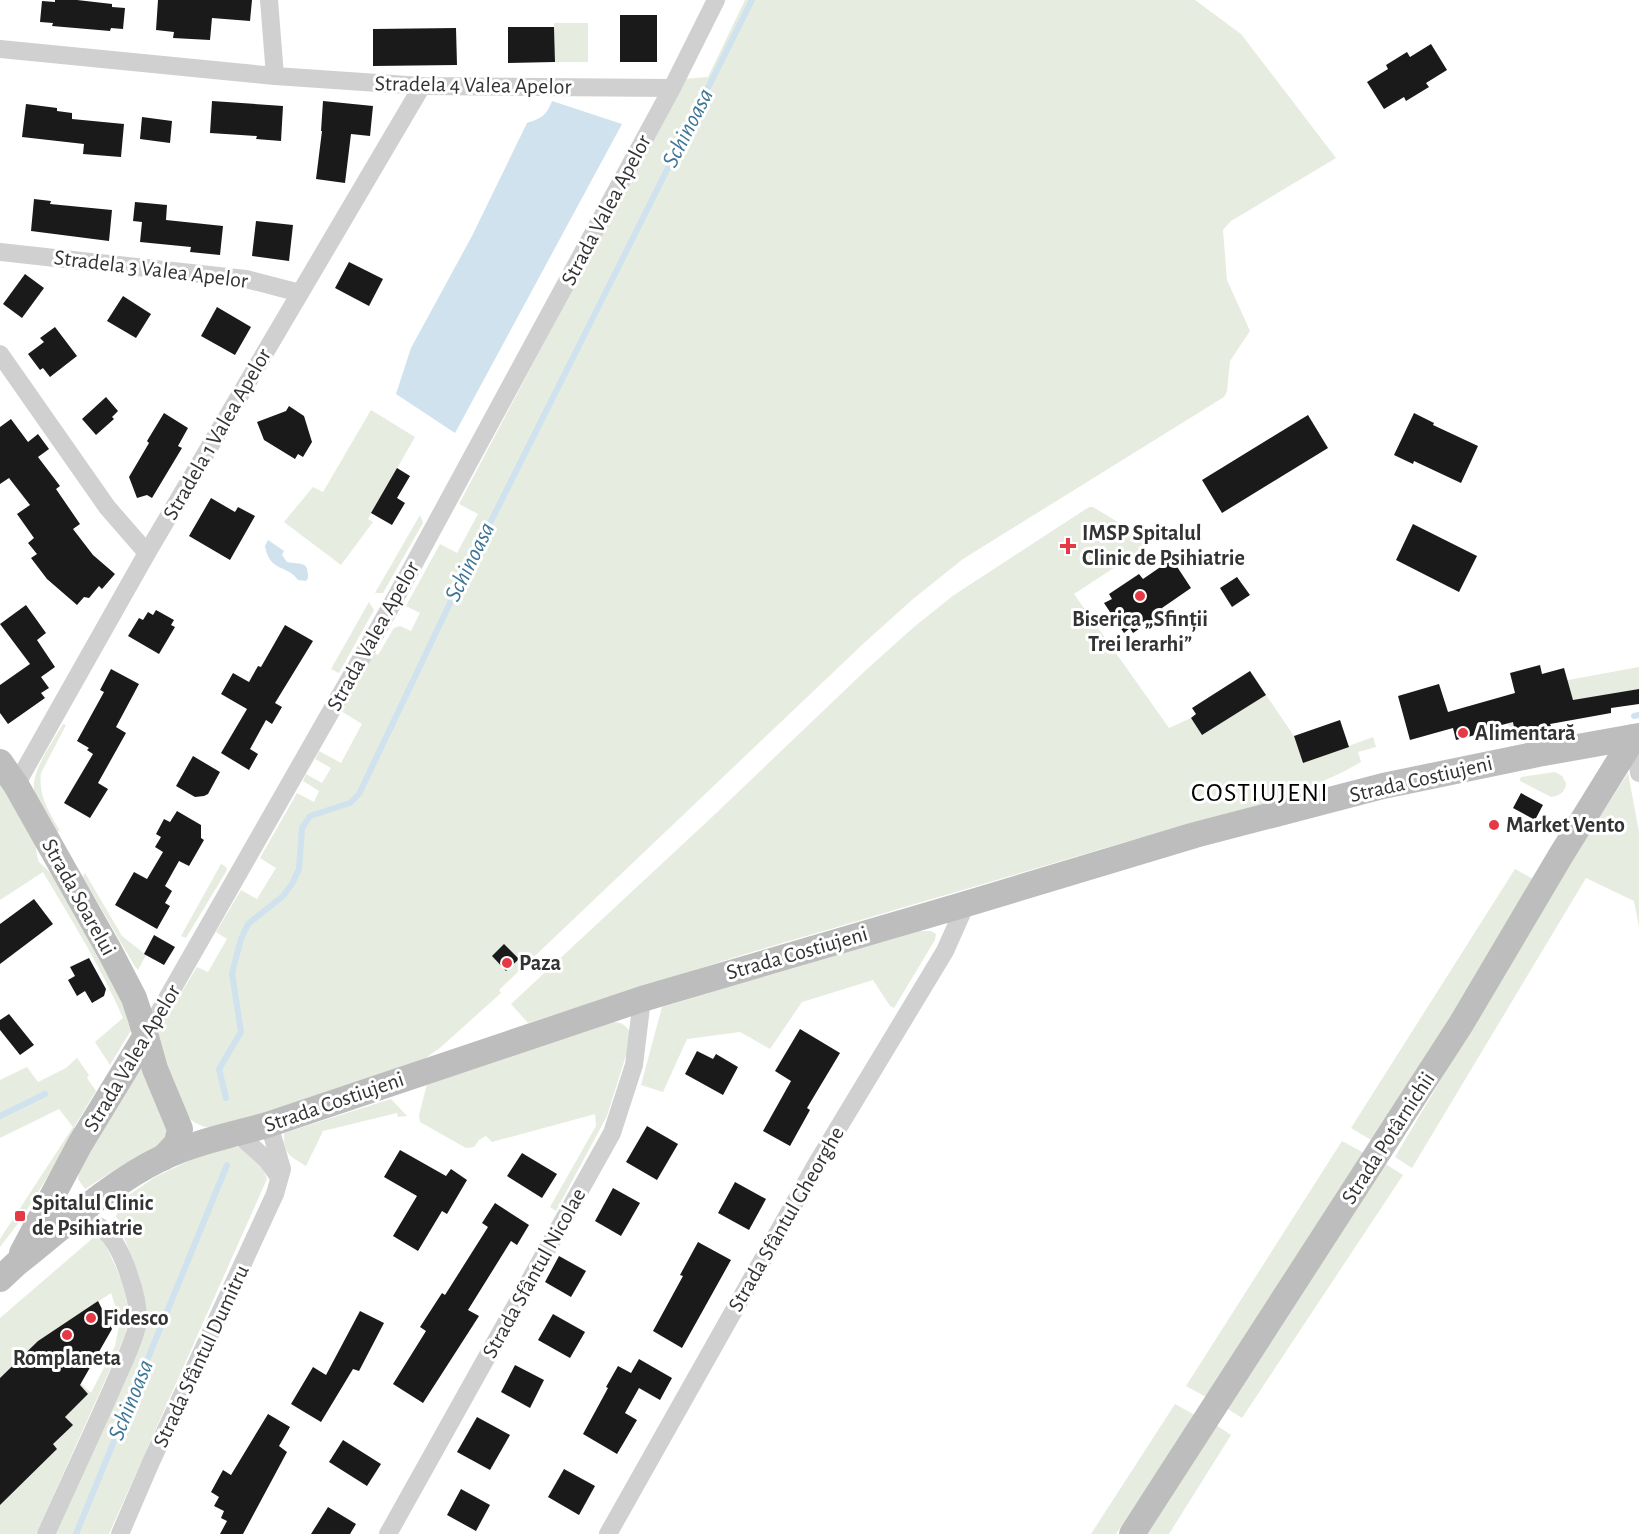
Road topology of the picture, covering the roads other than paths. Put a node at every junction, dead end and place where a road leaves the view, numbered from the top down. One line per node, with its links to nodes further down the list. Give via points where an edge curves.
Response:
1 (269, 0): 4 (street)
2 (716, 0): 6 (street, Strada Valea Apelor)
3 (0, 49): 4 (street, Stradela 4 Valea Apelor)
4 (275, 76): 5 (street, Stradela 4 Valea Apelor)
5 (422, 86): 6 (street, Stradela 4 Valea Apelor); 8 (street, Stradela 1 Valea Apelor)
6 (672, 88): 17 (street, Strada Valea Apelor, via 390,608)
7 (0, 252): 8 (street, Stradela 3 Valea Apelor, via 246,279)
8 (300, 293): 10 (street, Stradela 1 Valea Apelor)
9 (0, 354): 10 (street, via 107,507)
10 (147, 553): 14 (street, Stradela 1 Valea Apelor)
11 (1637, 736): 13 (street); 15 (street, Strada Costiujeni, via 1383,786 1195,835); 33 (street, Strada Potârnichii, via 1461,1024)
12 (0, 762): 14 (street, Strada Soarelui)
13 (1639, 772)
14 (16, 785): 17 (street, Strada Soarelui, via 134,998)
15 (966, 904): 16 (street, Strada Costiujeni); 32 (street, Strada Sfântul Gheorghe, via 945,951 817,1162)
16 (642, 999): 20 (street, Strada Costiujeni); 31 (street, Strada Sfântul Nicolae, via 634,1065 612,1133)
17 (145, 1037): 18 (street, Strada Soarelui); 19 (street, Strada Valea Apelor)
18 (155, 1069): 19 (street, via 133,1067); 21 (street, Strada Soarelui)
19 (121, 1078): 25 (street, Strada Valea Apelor)
20 (267, 1125): 22 (street, Strada Costiujeni); 26 (street, Strada Sfântul Dumitru, via 282,1169)
21 (180, 1129): 23 (street); 24 (street, via 177,1143)
22 (237, 1133): 23 (street, Strada Costiujeni); 26 (street, via 267,1160)
23 (207, 1141): 24 (street, Strada Costiujeni)
24 (163, 1158): 27 (street, Strada Costiujeni, via 126,1178)
25 (64, 1174): 27 (street, via 66,1190); 28 (street, Strada Valea Apelor)
26 (280, 1179): 30 (street, Strada Sfântul Dumitru)
27 (84, 1210): 28 (street, Strada Costiujeni); 29 (street, via 89,1221 102,1228 120,1251 134,1291 138,1320 104,1408)
28 (8, 1271)
29 (46, 1534)
30 (120, 1534)
31 (388, 1534)
32 (608, 1534)
33 (1132, 1534)

